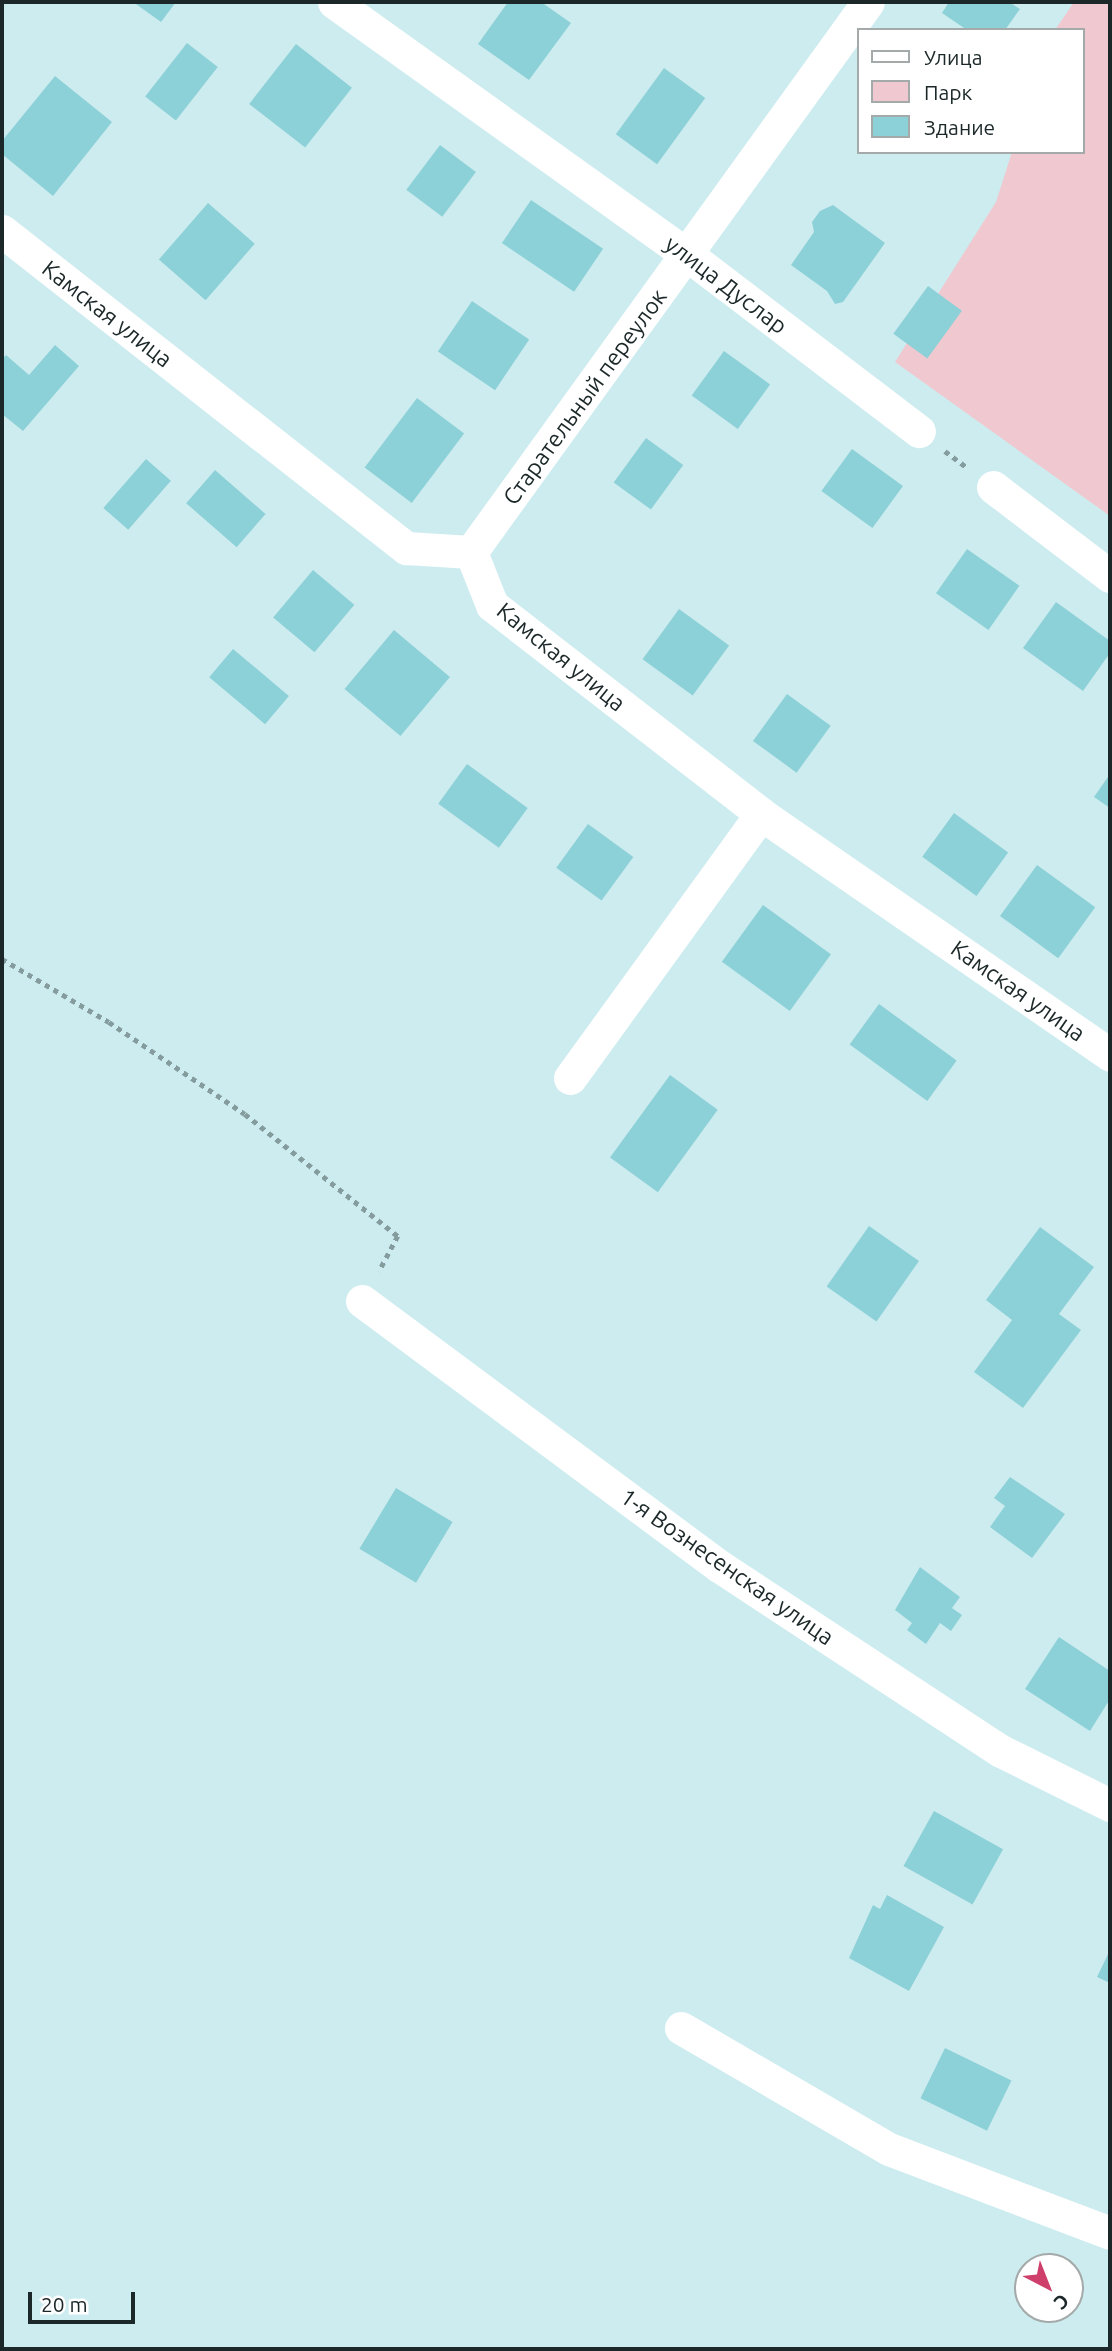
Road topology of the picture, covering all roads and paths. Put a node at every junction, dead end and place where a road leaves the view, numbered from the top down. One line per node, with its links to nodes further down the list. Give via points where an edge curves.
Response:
1 (334, 2): 4 (street, улица Дуслар)
2 (868, 2): 4 (street, Старательный переулок)
3 (2, 231): 7 (street, Камская улица, via 406,548)
4 (689, 256): 5 (street, улица Дуслар); 7 (street, Старательный переулок)
5 (919, 431): 6 (path)
6 (993, 487): 8 (street)
7 (471, 552): 9 (street, Камская улица, via 492,605)
8 (1110, 576)
9 (761, 814): 11 (street, Камская улица); 12 (street)
10 (2, 959): 13 (path, via 109,1022 246,1114 398,1236)
11 (1110, 1055)
12 (570, 1078)
13 (362, 1301): 14 (street, 1-я Вознесенская улица, via 719,1566 1000,1751)
14 (1110, 1805)
15 (681, 2028): 16 (street, via 889,2149)
16 (1110, 2233)

